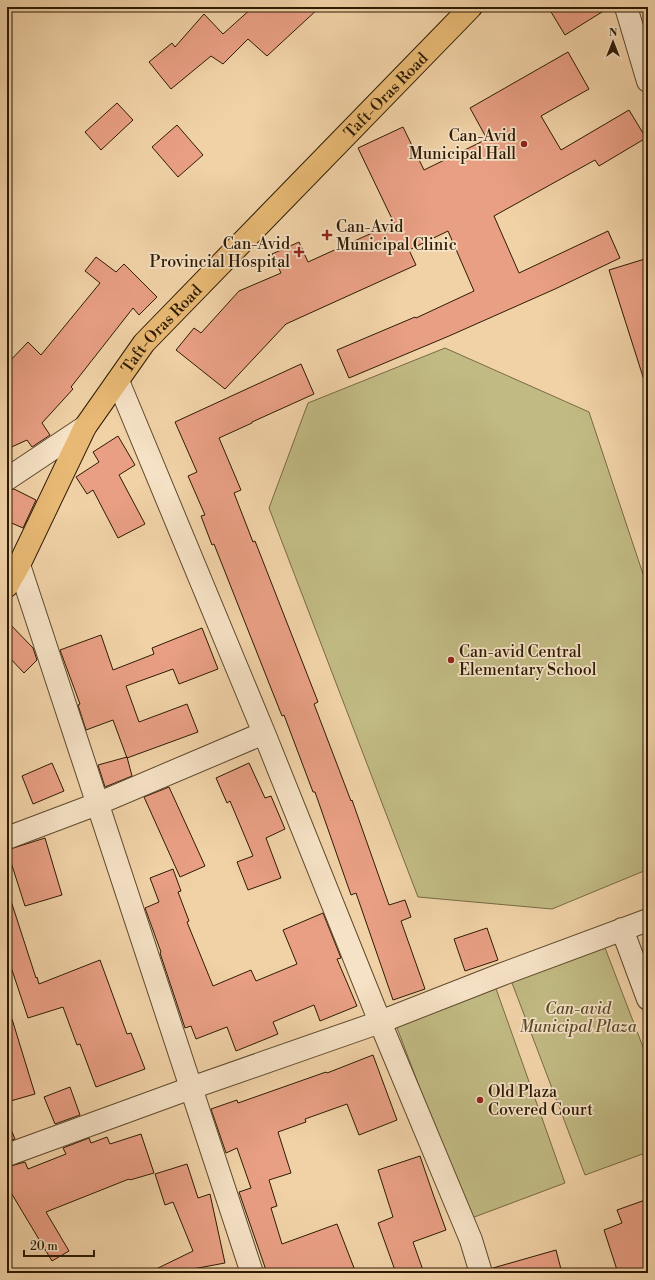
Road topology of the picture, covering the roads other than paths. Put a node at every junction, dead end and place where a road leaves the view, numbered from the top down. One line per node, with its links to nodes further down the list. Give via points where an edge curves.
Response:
1 (471, 7): 4 (main road, Taft-Oras Road, via 144,343)
2 (626, 7): 3 (street)
3 (648, 81)
4 (118, 381): 5 (main road, Taft-Oras Road); 9 (street)
5 (85, 427): 6 (street); 7 (main road, Taft-Oras Road)
6 (7, 479)
7 (19, 565): 8 (main road, Taft-Oras Road); 10 (street)
8 (7, 586)
9 (264, 732): 10 (street); 15 (street)
10 (97, 804): 11 (street); 16 (street)
11 (7, 838)
12 (648, 920): 13 (street)
13 (622, 929): 14 (street); 15 (street)
14 (648, 999)
15 (380, 1022): 16 (street); 19 (street, via 471,1240)
16 (191, 1088): 17 (street); 18 (street)
17 (7, 1156)
18 (252, 1273)
19 (481, 1273)

